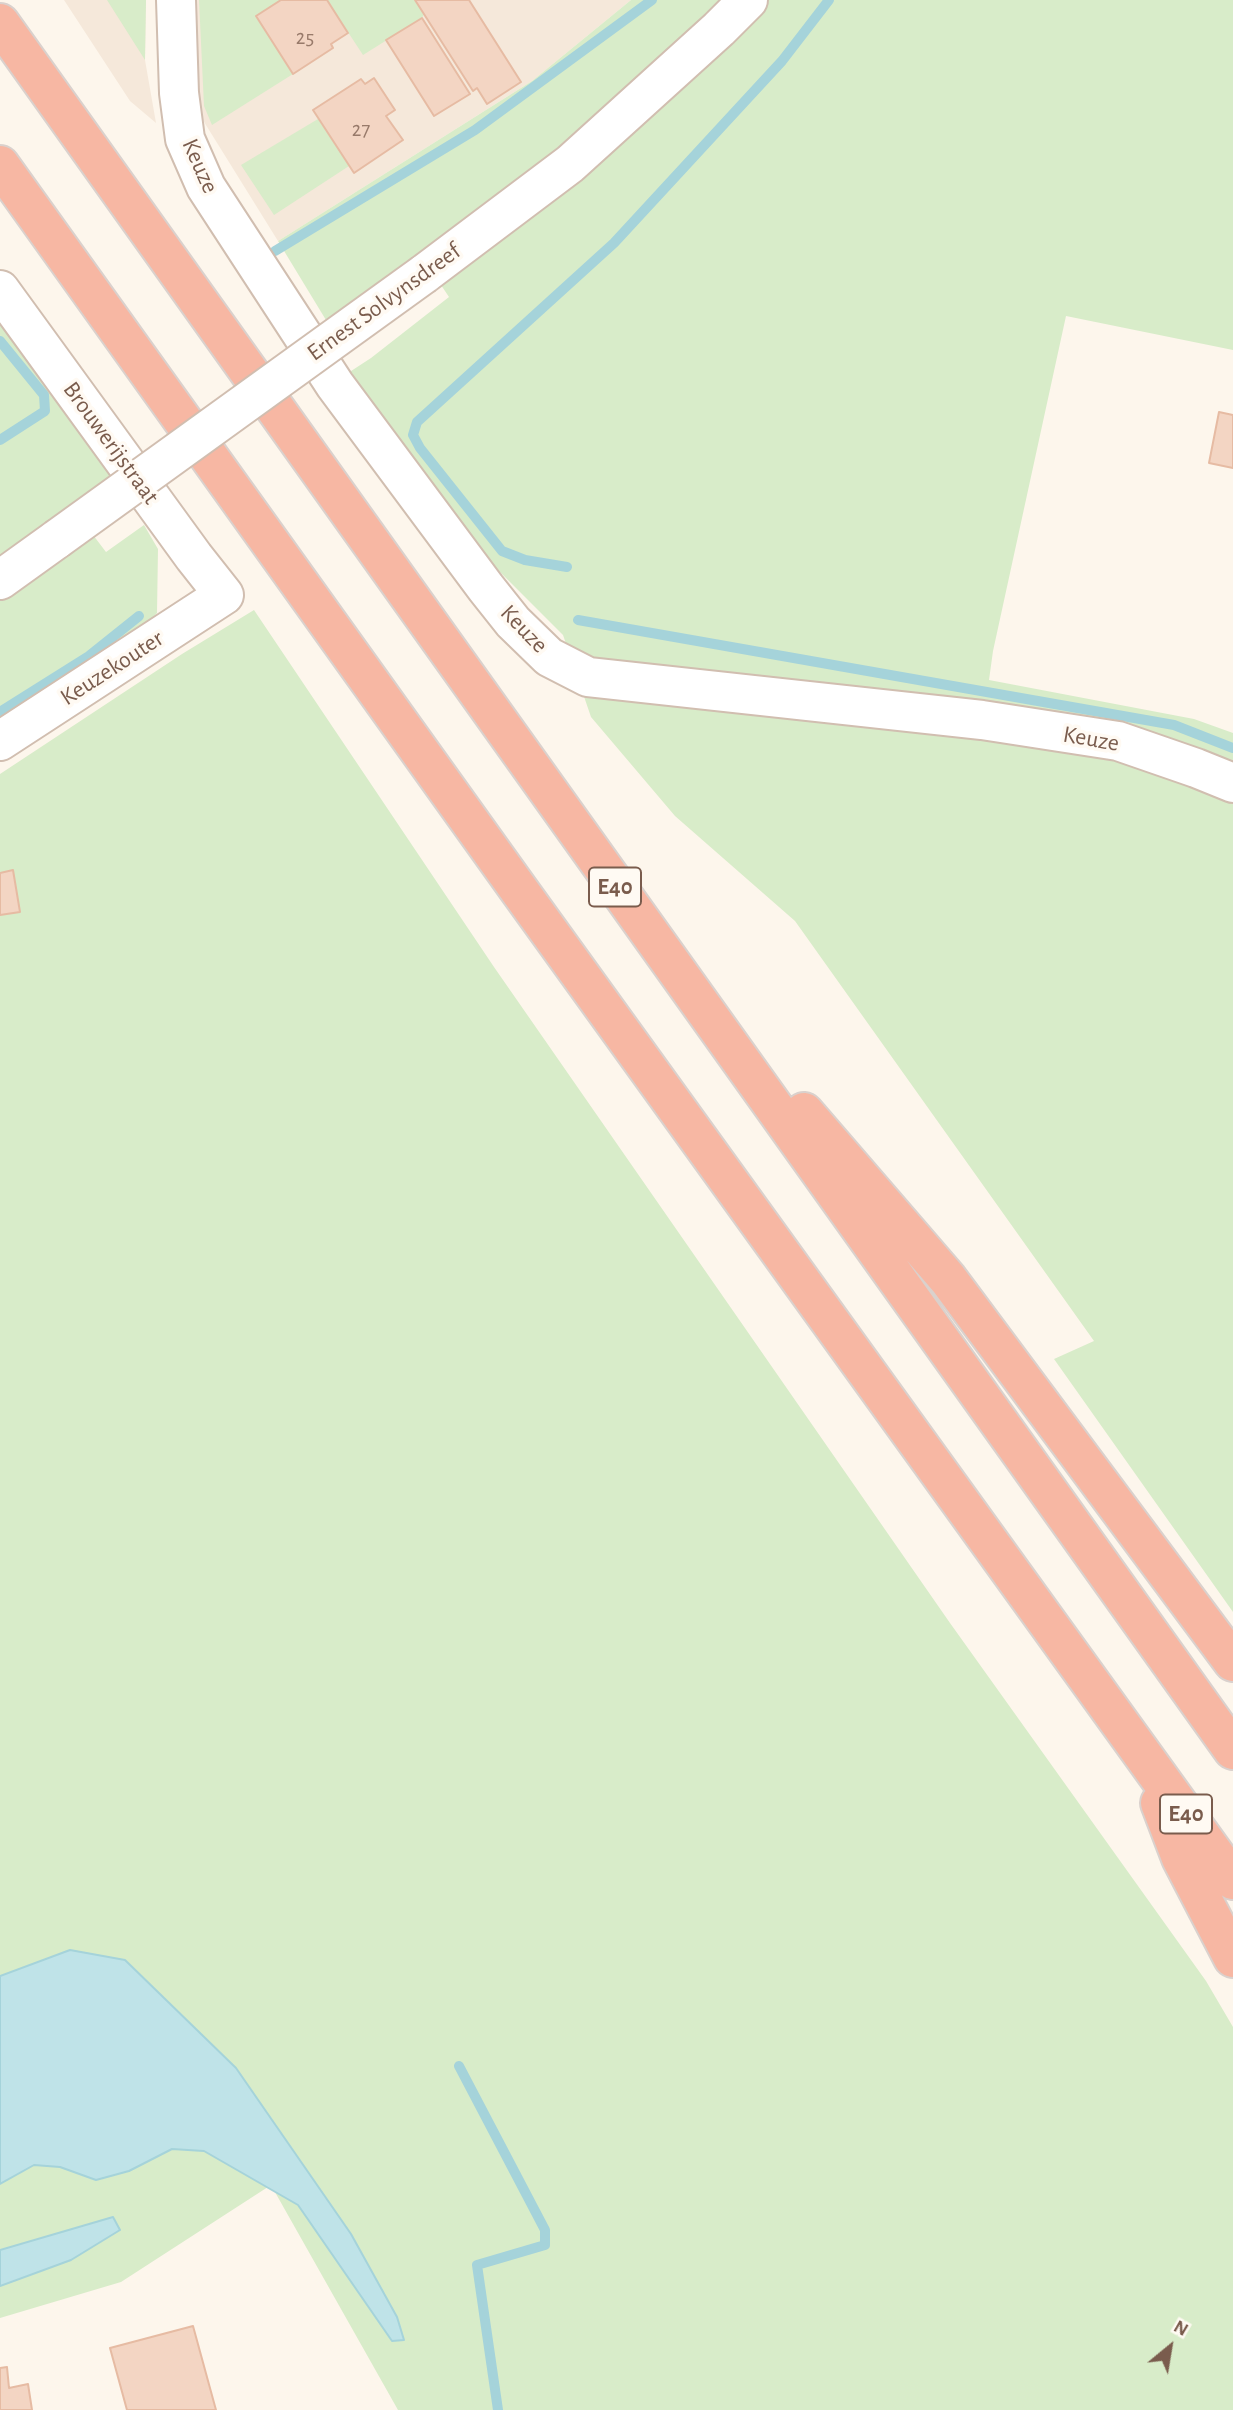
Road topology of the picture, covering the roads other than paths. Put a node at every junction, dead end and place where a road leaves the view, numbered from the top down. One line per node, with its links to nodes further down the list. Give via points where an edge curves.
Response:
1 (176, 0): 9 (street, Keuze, via 185,138 206,187 335,385 499,605 549,657 588,677 982,720 1118,741)
2 (748, 0): 6 (street, Ernest Solvynsdreef, bridge, via 570,164)
3 (0, 23): 10 (highway, E40)
4 (0, 165): 12 (highway, E40)
5 (0, 290): 7 (street, Brouwerijstraat)
6 (0, 580)
7 (224, 595): 8 (street, Keuzekouter)
8 (0, 741)
9 (1233, 783)
10 (642, 924): 11 (highway, via 948,1279); 13 (highway, E40)
11 (1233, 1662)
12 (1138, 1748): 14 (highway, E40); 15 (highway, via 1181,1858)
13 (1233, 1750)
14 (1233, 1880)
15 (1233, 1958)

